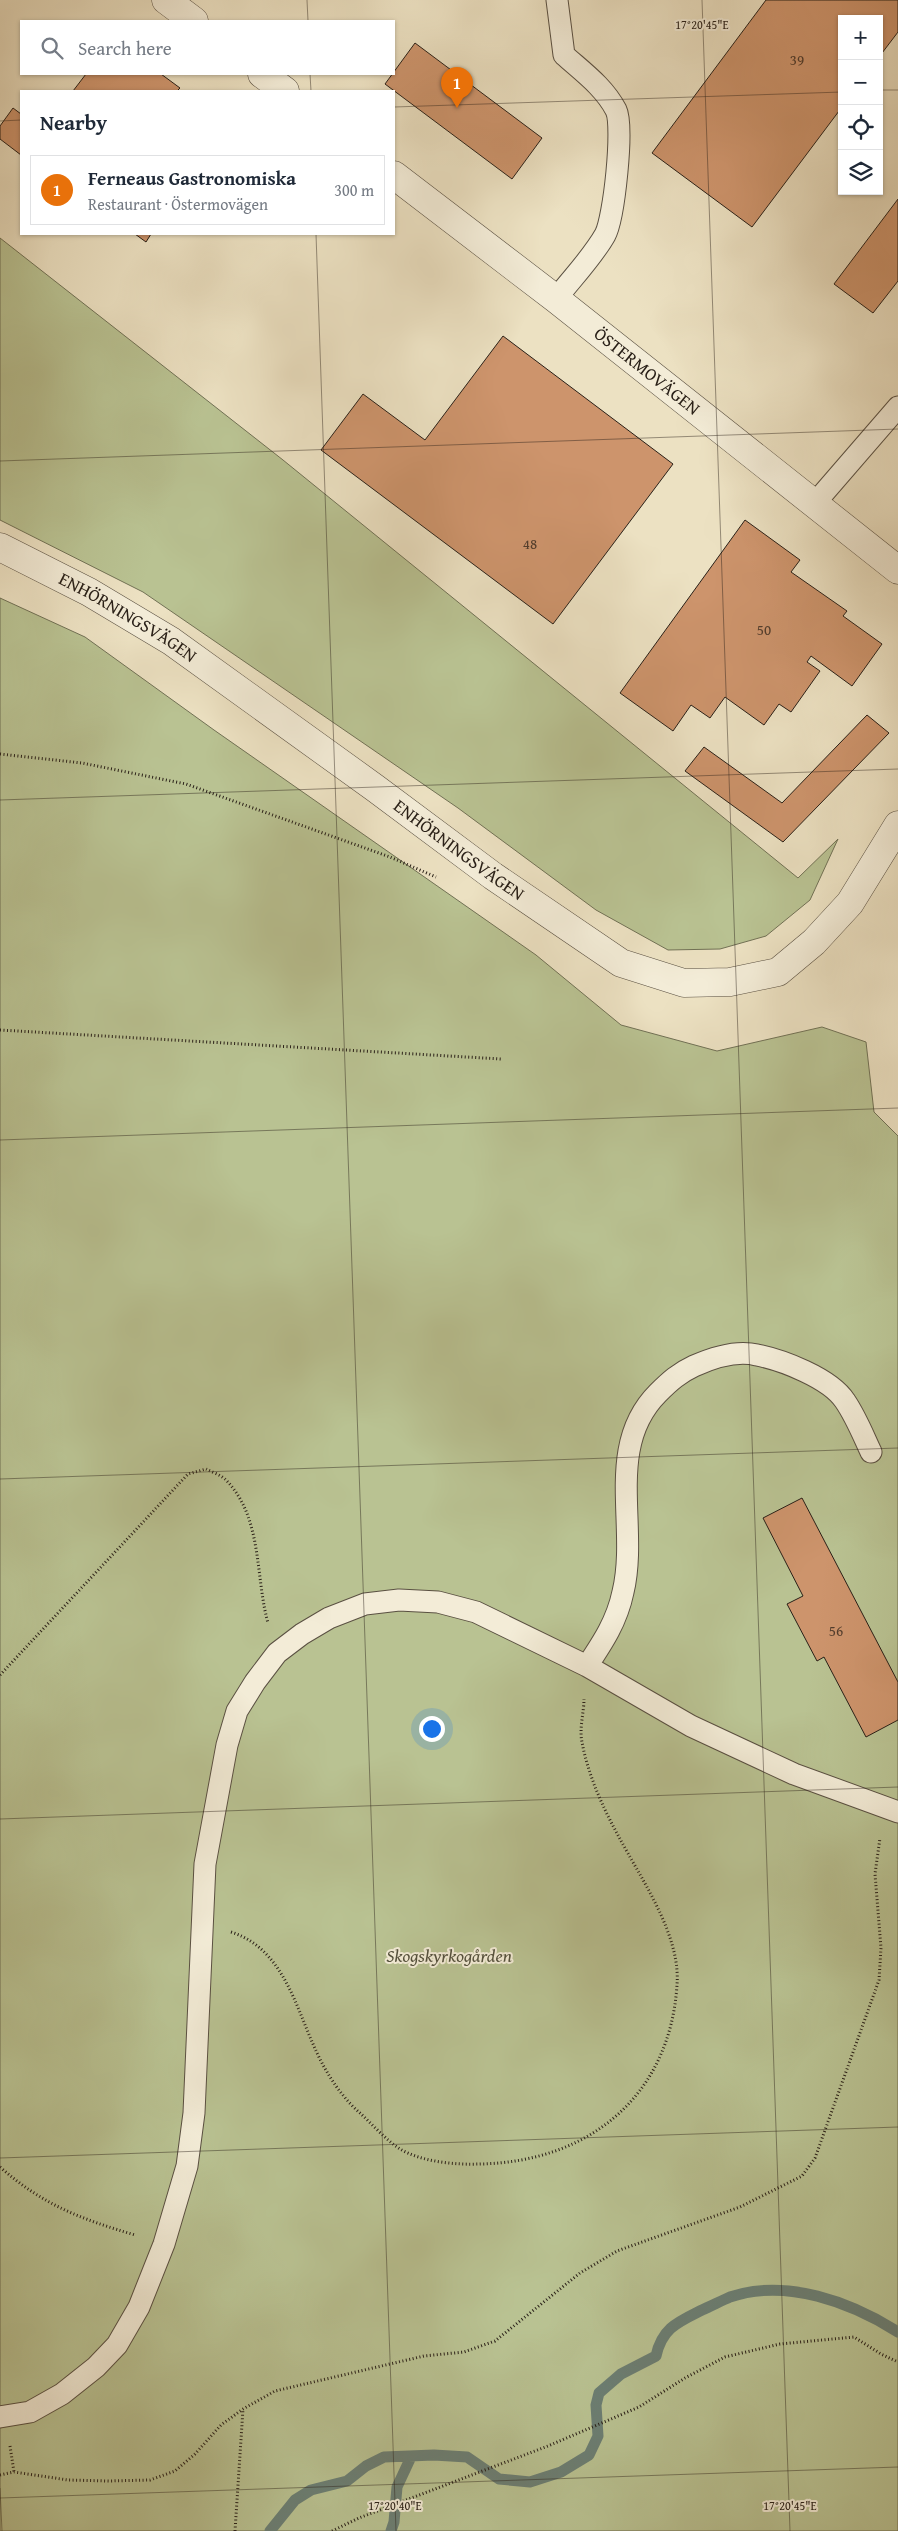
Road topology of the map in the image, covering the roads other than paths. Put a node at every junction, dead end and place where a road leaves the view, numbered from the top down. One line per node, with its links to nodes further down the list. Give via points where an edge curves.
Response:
1 (166, 0): 3 (street)
2 (557, 0): 7 (lane, via 564,55 601,88 617,112 619,142 616,185 606,234)
3 (193, 20)
4 (263, 75): 5 (street)
5 (284, 90)
6 (395, 176): 7 (street, ÖSTERMOVÄGEN)
7 (556, 299): 9 (street, ÖSTERMOVÄGEN)
8 (898, 408): 9 (lane)
9 (815, 503): 11 (street, ÖSTERMOVÄGEN)
10 (0, 547): 12 (street, ENHÖRNINGSVÄGEN, via 89,592 171,641 492,876 621,963 684,983 730,982 778,972 814,942 850,904)
11 (898, 570)
12 (898, 825)
13 (871, 1452): 14 (lane, via 845,1399 818,1378 784,1360 750,1353 713,1358 676,1375 648,1403 632,1434 626,1465 628,1550 624,1591 611,1629)
14 (586, 1666): 15 (lane, via 691,1726 794,1774); 16 (lane, via 476,1612 438,1602 399,1600 365,1604 328,1618 277,1653 237,1711 227,1745 205,1864 194,2113 187,2166 164,2244 139,2307 112,2350 96,2367 62,2394 30,2412)
15 (894, 1811)
16 (0, 2417)

